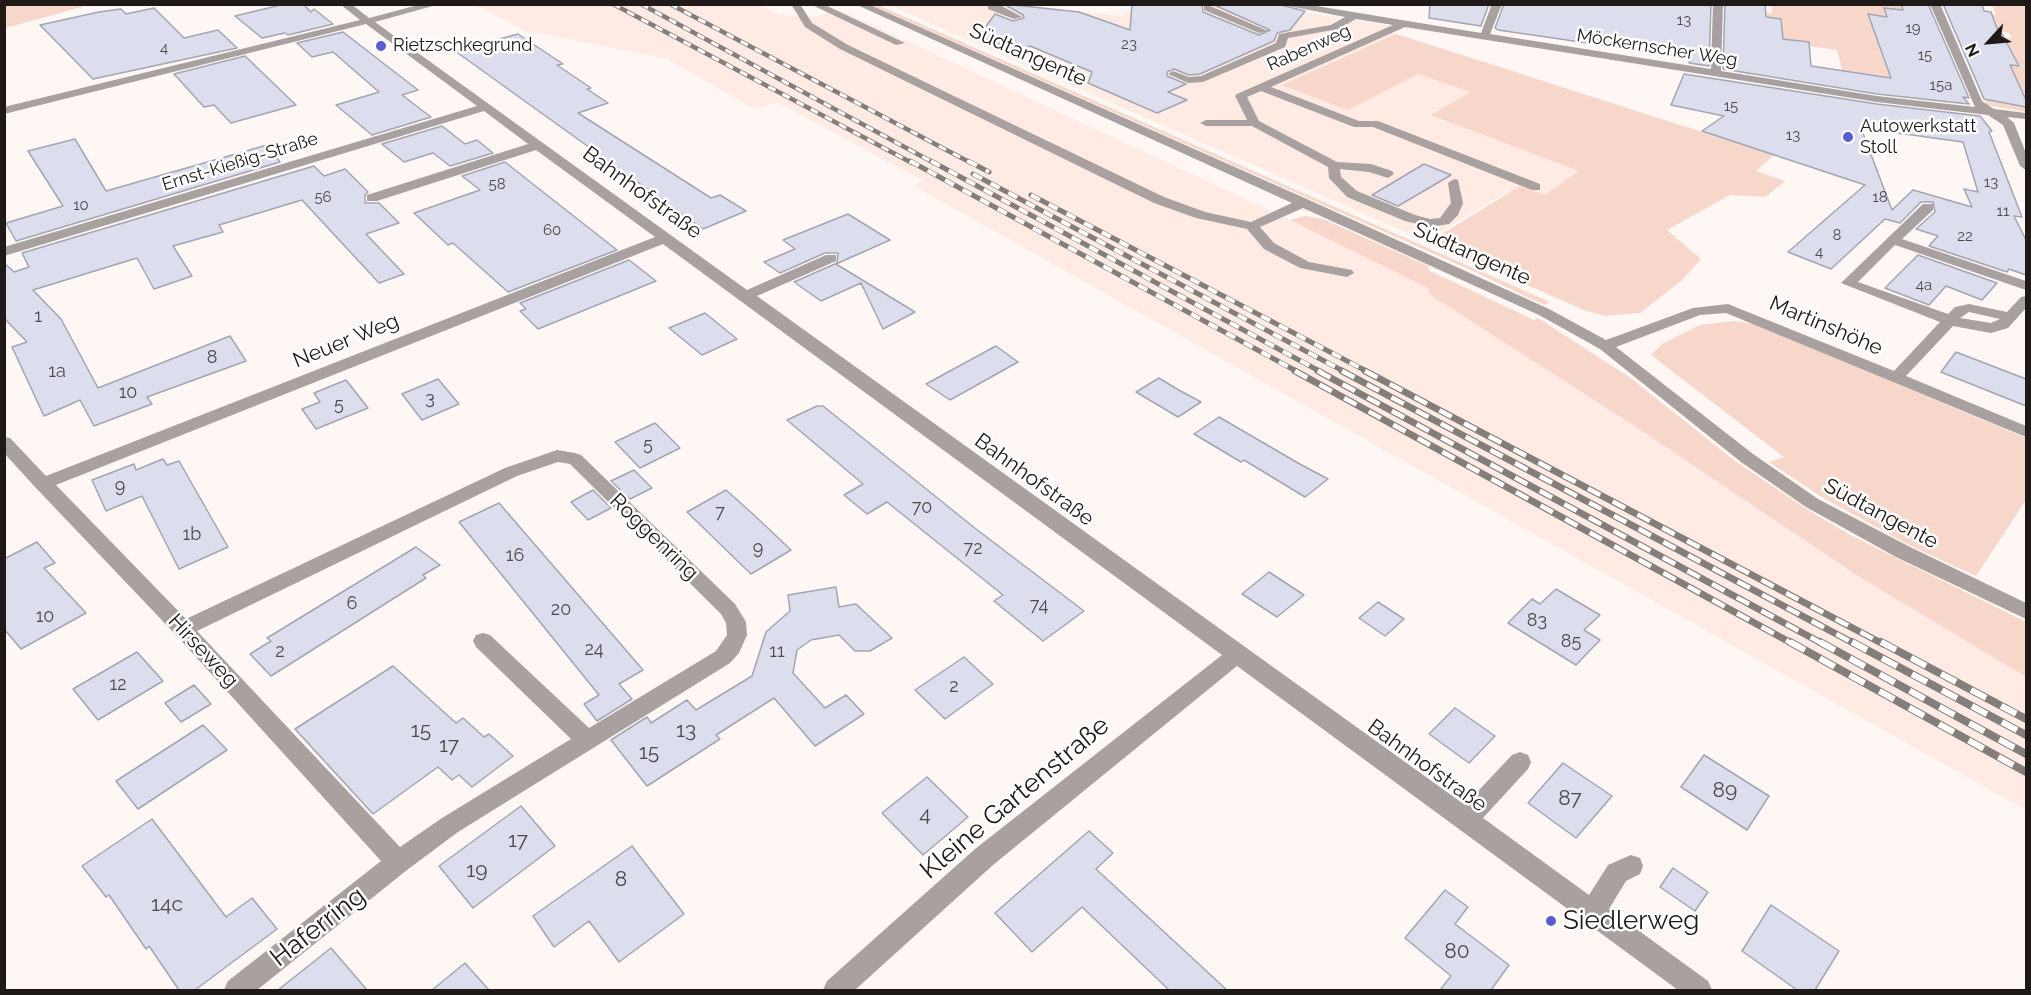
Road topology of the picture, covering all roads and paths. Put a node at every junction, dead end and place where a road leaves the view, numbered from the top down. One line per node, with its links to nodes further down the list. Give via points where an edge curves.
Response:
1 (344, 4): 14 (street, Bahnhofstraße)
2 (436, 4): 14 (street)
3 (814, 4): 21 (street)
4 (860, 4): 38 (street, Südtangente)
5 (994, 4): 13 (street, via 992,7)
6 (1283, 4): 12 (street, Möckernscher Weg)
7 (1497, 4): 20 (street)
8 (1718, 4): 23 (street)
9 (1935, 4): 27 (street, via 1977,103)
10 (795, 5): 17 (street); 40 (street, via 808,25 844,47 1127,184 1201,215)
11 (1207, 8): 16 (street)
12 (1354, 16): 15 (street, Möckernscher Weg); 19 (street, via 1334,27)
13 (1017, 17)
14 (368, 21): 25 (street, Bahnhofstraße); 26 (street)
15 (1403, 24): 20 (street, Möckernscher Weg); 24 (street, Rabenweg)
16 (1263, 31): 18 (street); 19 (street)
17 (860, 34)
18 (1240, 35)
19 (1283, 36): 22 (street, via 1281,45 1203,79 1188,80)
20 (1484, 37): 23 (street, Möckernscher Weg)
21 (900, 43)
22 (1173, 74)
23 (1716, 74): 27 (street, Möckernscher Weg)
24 (1261, 87): 30 (street, via 1241,96); 36 (street, via 1358,125 1374,123)
25 (486, 107): 31 (street, Bahnhofstraße); 43 (street, Ernst-Kießig-Straße)
26 (4, 111)
27 (1987, 112): 28 (street, Möckernscher Weg); 33 (street, via 2008,123)
28 (2026, 116)
29 (1206, 123): 30 (street)
30 (1254, 123): 32 (street)
31 (538, 145): 37 (street); 41 (street, Bahnhofstraße)
32 (1334, 165): 34 (street, via 1371,168); 35 (street, via 1335,178 1352,194 1430,223 1444,221 1451,215 1457,203)
33 (2026, 166)
34 (1388, 174)
35 (1454, 183)
36 (1536, 187)
37 (372, 198)
38 (1304, 203): 40 (street); 50 (street, Südtangente, via 1501,291)
39 (1928, 207): 42 (street)
40 (1252, 226): 45 (street, via 1269,246 1305,265)
41 (665, 238): 47 (street, Bahnhofstraße); 54 (street, Neuer Weg)
42 (1893, 240): 46 (street); 49 (street, via 1848,283)
43 (4, 252)
44 (831, 258): 47 (street)
45 (1347, 273)
46 (2026, 286)
47 (745, 297): 58 (street, Bahnhofstraße)
48 (2026, 300): 49 (street, via 2003,325 1991,328)
49 (1950, 320): 51 (street)
50 (1605, 346): 51 (street, Martinshöhe, via 1698,311 1728,308); 55 (street, Südtangente, via 1747,458 1812,503)
51 (1896, 378): 52 (street, Martinshöhe)
52 (2026, 432)
53 (4, 442): 54 (street, Hirseweg)
54 (42, 484): 56 (street, Hirseweg)
55 (2026, 612)
56 (183, 629): 59 (street, Roggenring, via 528,464 557,456 575,459 728,609 736,622 737,635 723,657); 62 (street, Hirseweg)
57 (483, 640): 59 (street)
58 (1236, 655): 61 (street, Bahnhofstraße); 66 (street, Kleine Gartenstraße, via 984,857)
59 (587, 741): 62 (street, Roggenring, via 450,825)
60 (1520, 762): 61 (street)
61 (1465, 821): 64 (street, Bahnhofstraße)
62 (398, 862): 65 (street, Haferring)
63 (1631, 866): 64 (street, via 1617,873)
64 (1592, 913): 67 (street, Bahnhofstraße)
65 (237, 990)
66 (836, 990)
67 (1699, 990)

